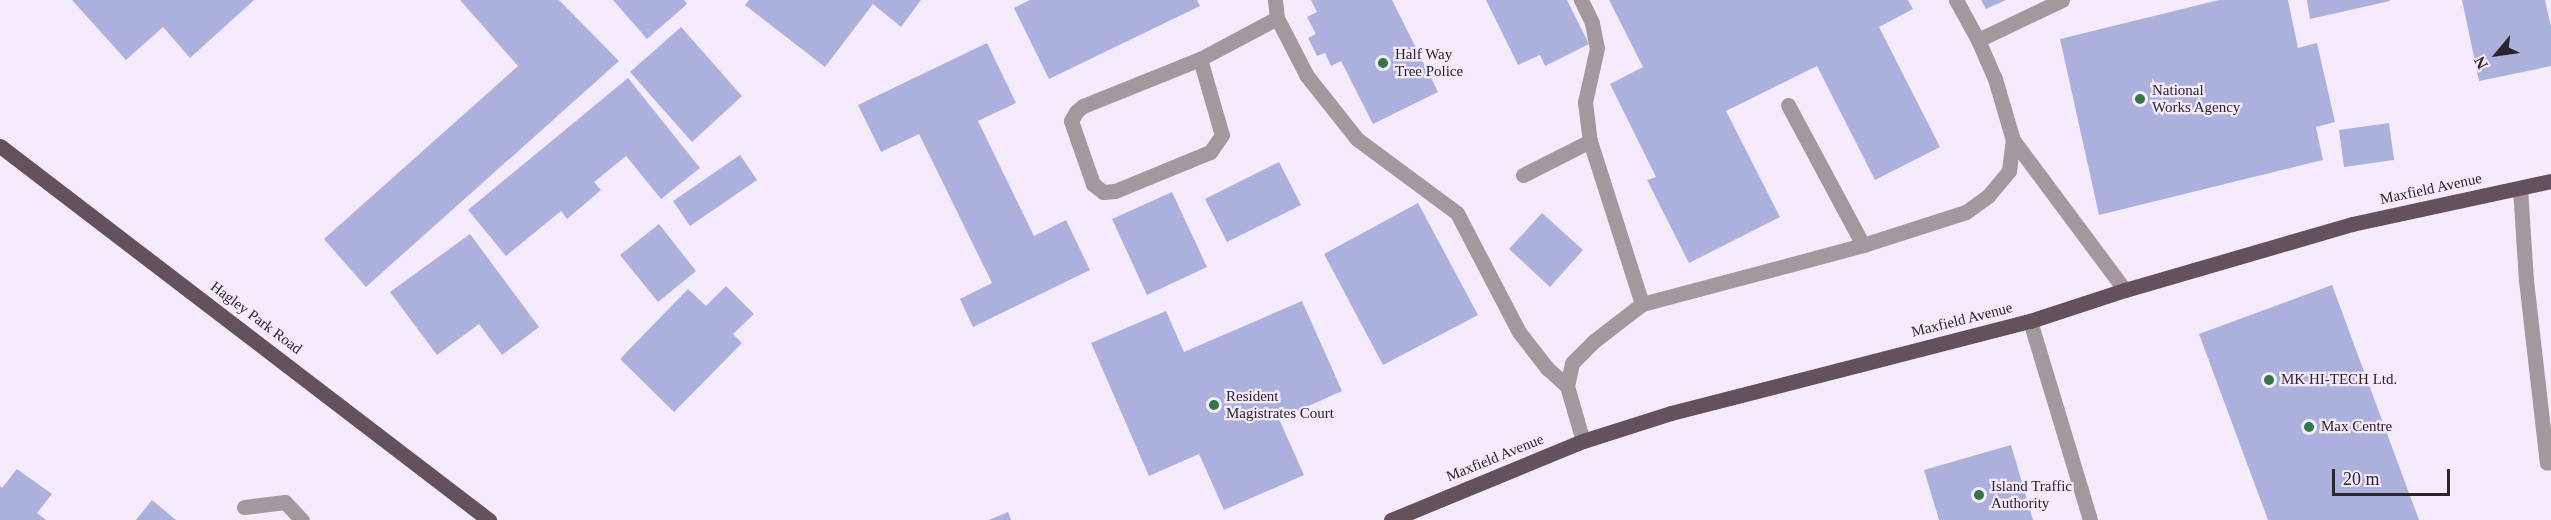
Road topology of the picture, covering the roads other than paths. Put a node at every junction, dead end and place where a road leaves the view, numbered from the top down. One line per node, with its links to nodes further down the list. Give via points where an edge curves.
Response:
1 (1275, 0): 5 (lane)
2 (1581, 0): 10 (lane, via 1592,23 1597,48 1585,102)
3 (1956, 0): 6 (lane)
4 (2062, 0): 6 (lane)
5 (1277, 18): 7 (lane); 19 (lane, via 1307,76 1357,140 1457,213 1519,332 1547,368)
6 (1978, 40): 9 (lane)
7 (1200, 59): 7 (lane, via 1076,112 1071,121 1093,184 1103,192 1115,191 1210,152 1222,135)
8 (1788, 105): 15 (lane)
9 (2013, 140): 15 (lane, via 2009,171 1988,196 1966,212); 16 (lane)
10 (1590, 141): 12 (lane); 17 (lane)
11 (0, 146): 23 (main road, Hagley Park Road)
12 (1523, 175)
13 (2551, 181): 14 (main road, Maxfield Avenue)
14 (2520, 188): 16 (main road, Maxfield Avenue, via 2352,224); 21 (lane, via 2526,280)
15 (1863, 246): 17 (lane)
16 (2125, 290): 18 (main road, Maxfield Avenue)
17 (1642, 304): 19 (lane, via 1572,363)
18 (2030, 321): 20 (main road, Maxfield Avenue, via 1671,413); 28 (lane)
19 (1568, 386): 20 (lane)
20 (1583, 441): 27 (main road, Maxfield Avenue)
21 (2547, 463)
22 (244, 507): 24 (lane, via 285,502)
23 (472, 507): 25 (main road); 26 (main road, Hagley Park Road)
24 (302, 520)
25 (482, 520)
26 (489, 520)
27 (1391, 520)
28 (2090, 520)

